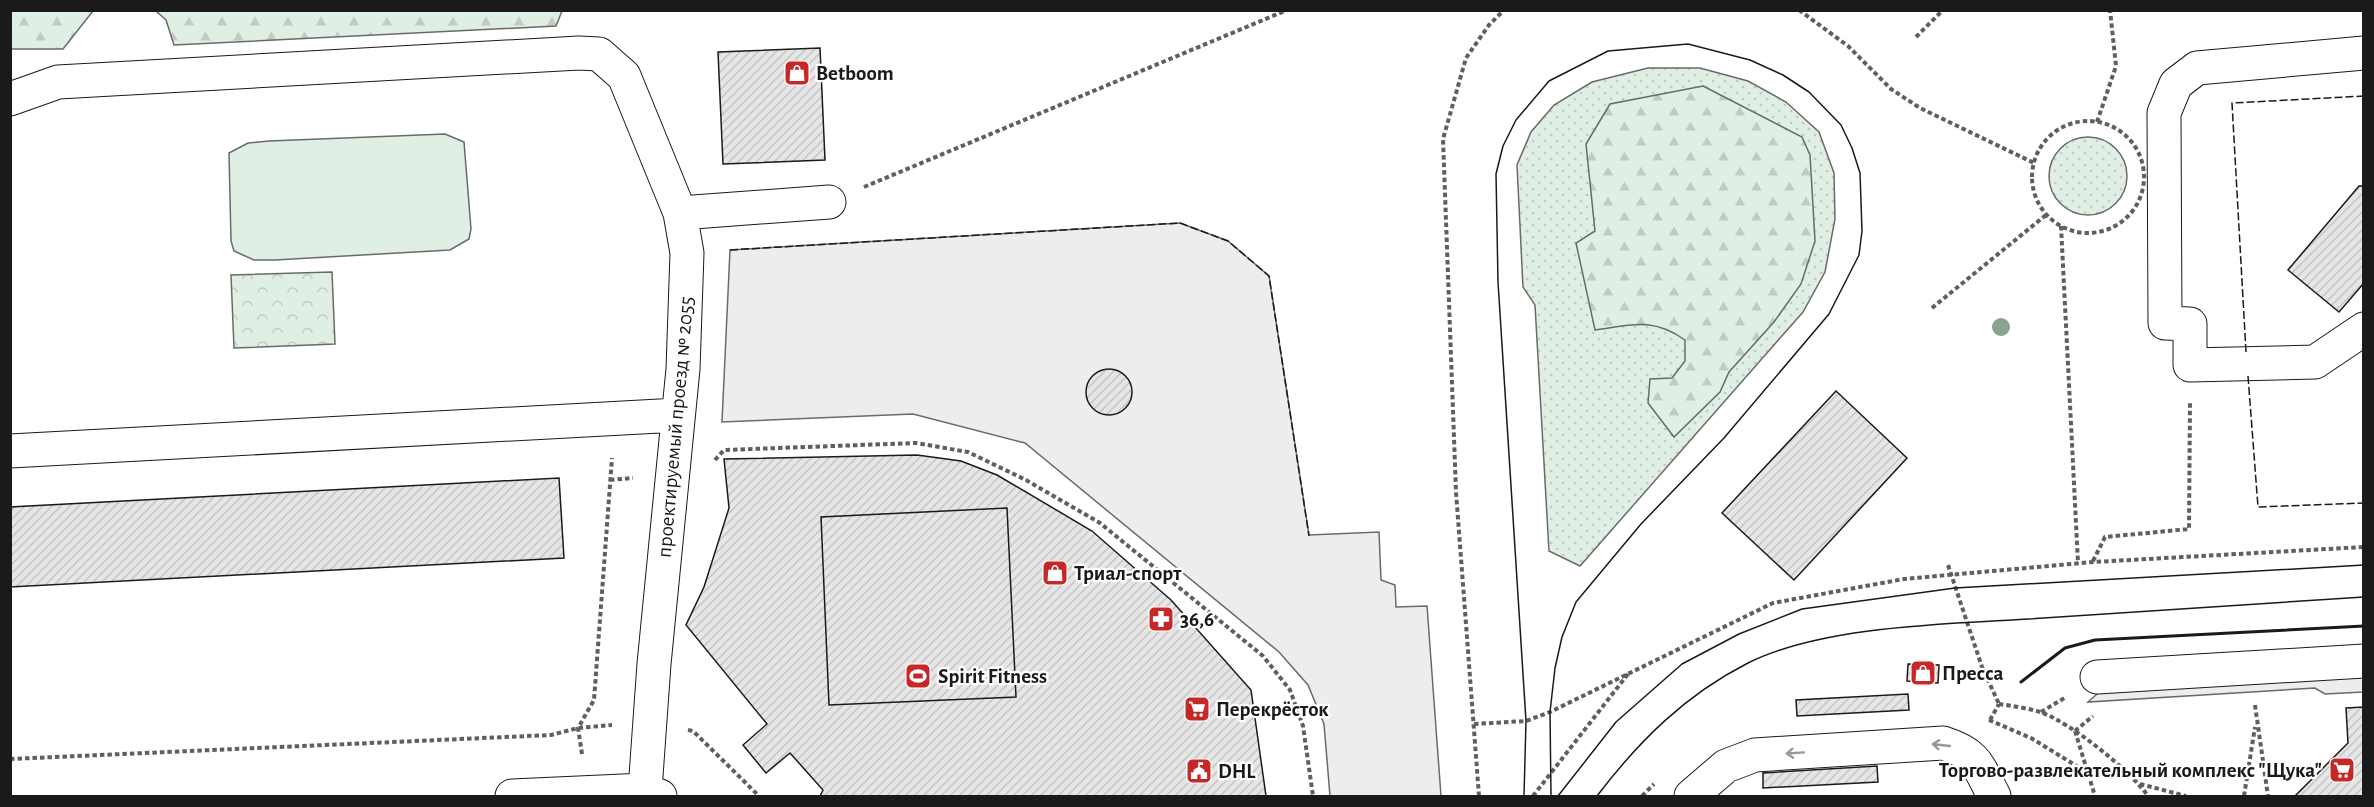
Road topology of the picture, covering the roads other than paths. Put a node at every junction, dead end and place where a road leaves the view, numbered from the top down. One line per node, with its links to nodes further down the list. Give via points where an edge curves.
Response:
1 (2364, 53): 5 (street, via 2197,68 2176,84 2164,113 2164,124 2165,323 2190,324 2190,365 2315,362)
2 (10, 99): 4 (street, проектируемый проезд № 2055, via 58,82 599,54 624,76)
3 (829, 202): 4 (street)
4 (680, 213): 6 (street, проектируемый проезд № 2055, via 687,253 684,369)
5 (2364, 329)
6 (678, 415): 7 (street); 10 (street, проектируемый проезд № 2055, via 654,664)
7 (10, 451)
8 (2364, 661): 9 (street)
9 (2097, 677)
10 (652, 793): 11 (street, via 587,791)
11 (512, 796)
12 (1691, 796): 13 (street, one-way to 12, via 1977,762 1964,750 1942,743 1755,755 1726,766)
13 (1994, 796)

